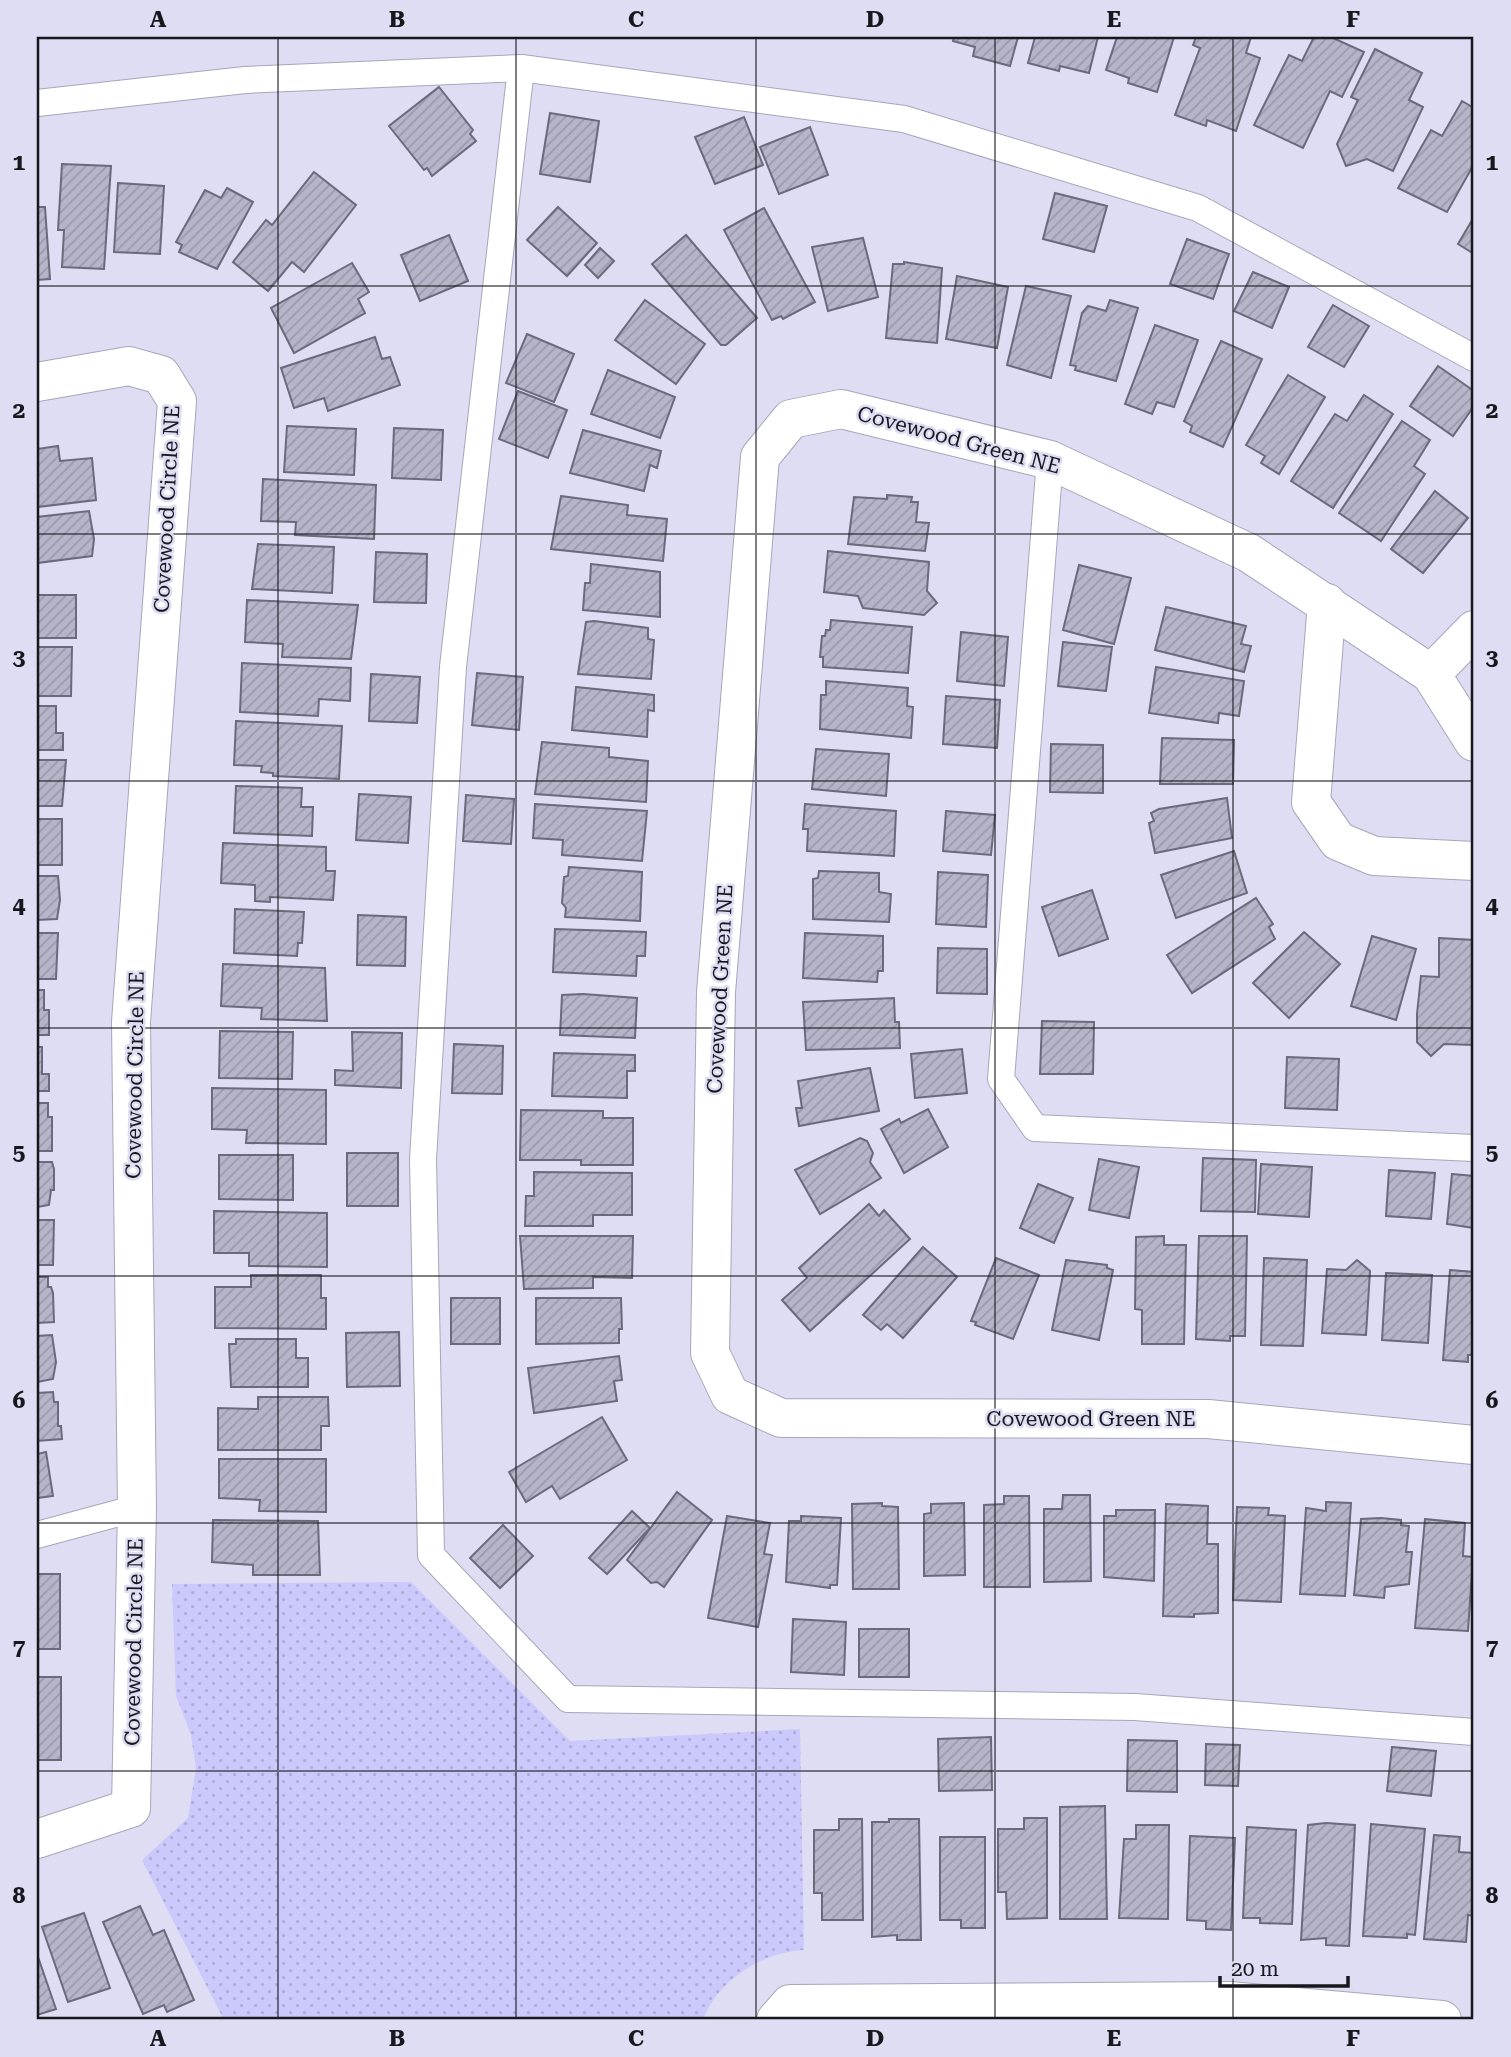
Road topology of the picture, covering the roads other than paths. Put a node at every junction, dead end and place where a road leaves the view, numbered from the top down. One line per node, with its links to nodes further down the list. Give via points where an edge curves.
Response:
1 (521, 68): 2 (lane, via 245,80); 3 (lane, via 904,120 1198,208); 15 (lane, via 453,667 425,1132 430,1555 568,1699 1135,1707)
2 (37, 103)
3 (1474, 358)
4 (37, 382): 13 (street, Covewood Circle NE, via 129,366 161,374 177,401 131,1023)
5 (1051, 460): 6 (street, Covewood Green NE, via 1249,553); 11 (lane, via 1001,1079 1035,1128); 12 (street, Covewood Green NE, via 841,409 790,419 760,457 716,992 710,1353 730,1395 781,1418 1208,1419)
6 (1327, 603): 8 (street, Covewood Green NE); 10 (street, via 1311,802 1338,841 1374,856)
7 (1474, 630): 8 (street)
8 (1431, 674): 9 (street, Covewood Green NE)
9 (1474, 742)
10 (1474, 861)
11 (1474, 1148)
12 (1474, 1445)
13 (137, 1508): 14 (lane); 16 (street, Covewood Circle NE, via 131,1808)
14 (37, 1535)
15 (1474, 1732)
16 (37, 1839)
17 (776, 2020): 18 (street, via 790,2004 1230,2001)
18 (1442, 2020)

